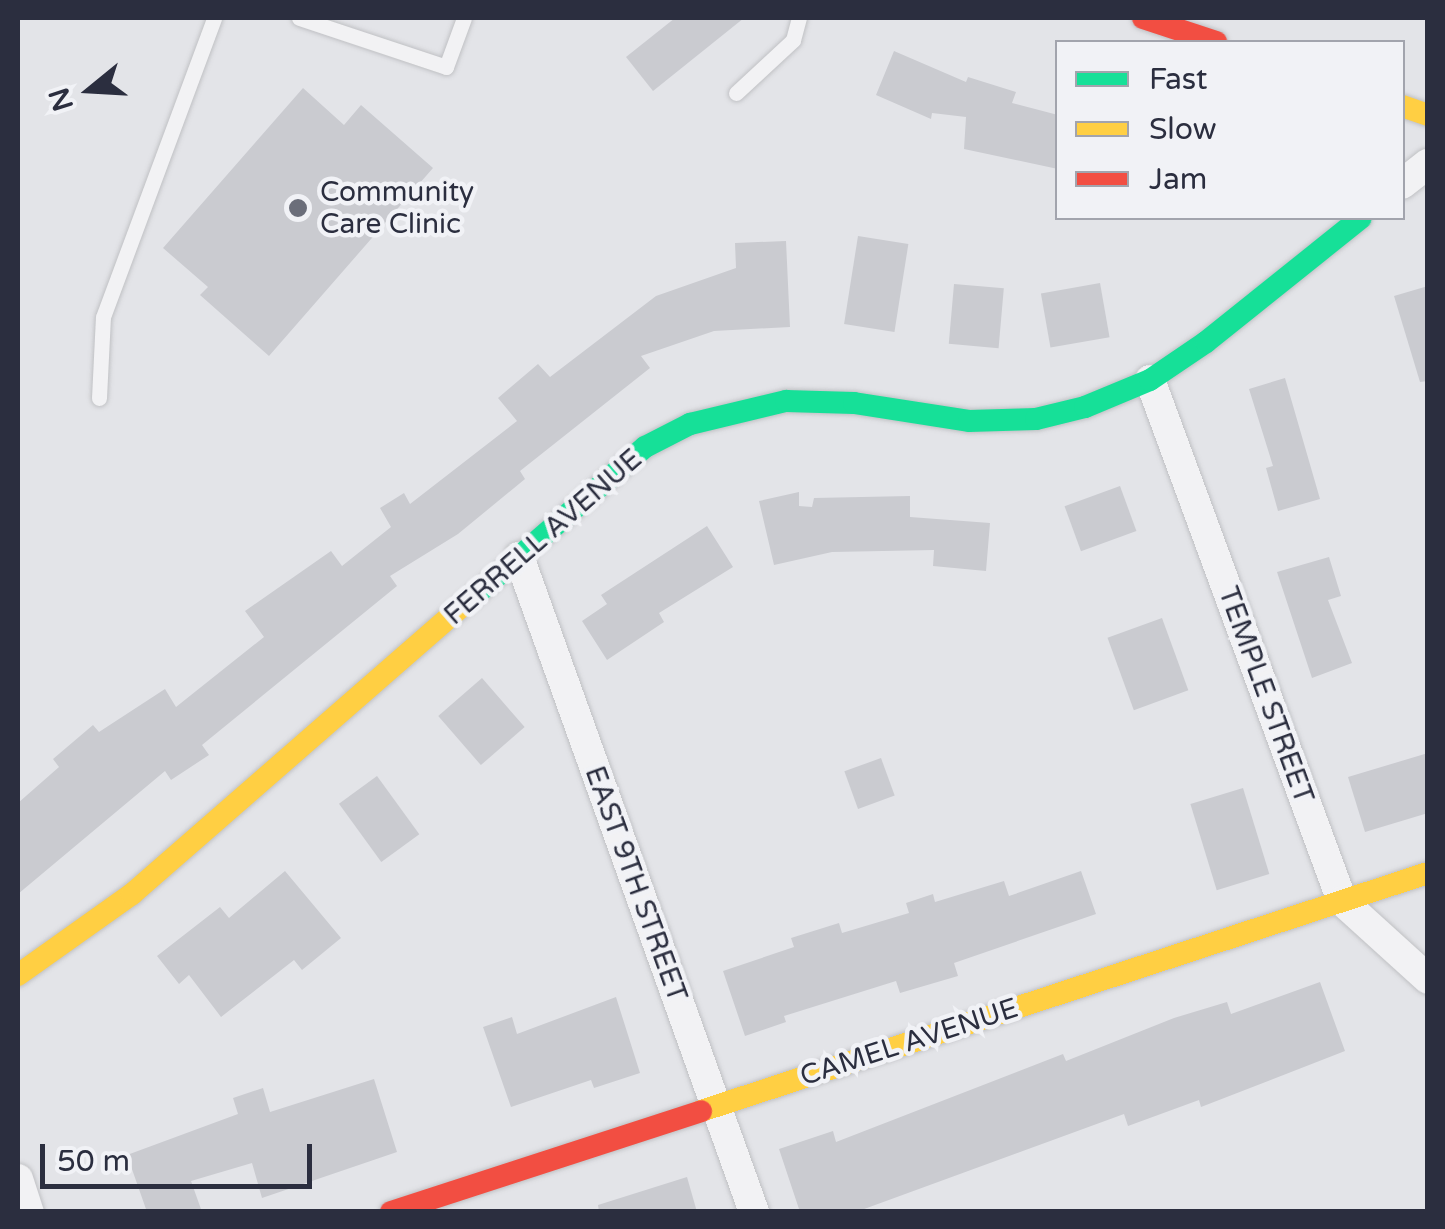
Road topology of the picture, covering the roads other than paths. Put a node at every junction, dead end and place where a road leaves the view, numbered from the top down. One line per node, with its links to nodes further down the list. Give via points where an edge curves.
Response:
1 (214, 18): 12 (lane, via 103,318)
2 (300, 18): 3 (lane, via 446,67)
3 (464, 18)
4 (799, 18): 7 (lane, via 793,40)
5 (1143, 18): 6 (street)
6 (1210, 40)
7 (736, 93)
8 (1428, 164): 9 (street)
9 (1405, 182)
10 (1358, 220): 11 (street, FERRELL AVENUE)
11 (1150, 380): 13 (street, FERRELL AVENUE, via 1084,408 1036,419 969,421 854,403 738,409 645,447); 15 (street, TEMPLE STREET)
12 (99, 398)
13 (520, 557): 16 (street, FERRELL AVENUE, via 132,894); 18 (street, EAST 9TH STREET)
14 (1428, 873): 15 (street, CAMEL AVENUE)
15 (1342, 901): 17 (street, TEMPLE STREET); 18 (street, CAMEL AVENUE)
16 (18, 975)
17 (1428, 979)
18 (715, 1106): 21 (street, CAMEL AVENUE); 22 (street, EAST 9TH STREET)
19 (18, 1179): 20 (street)
20 (29, 1212)
21 (391, 1212)
22 (754, 1212)

